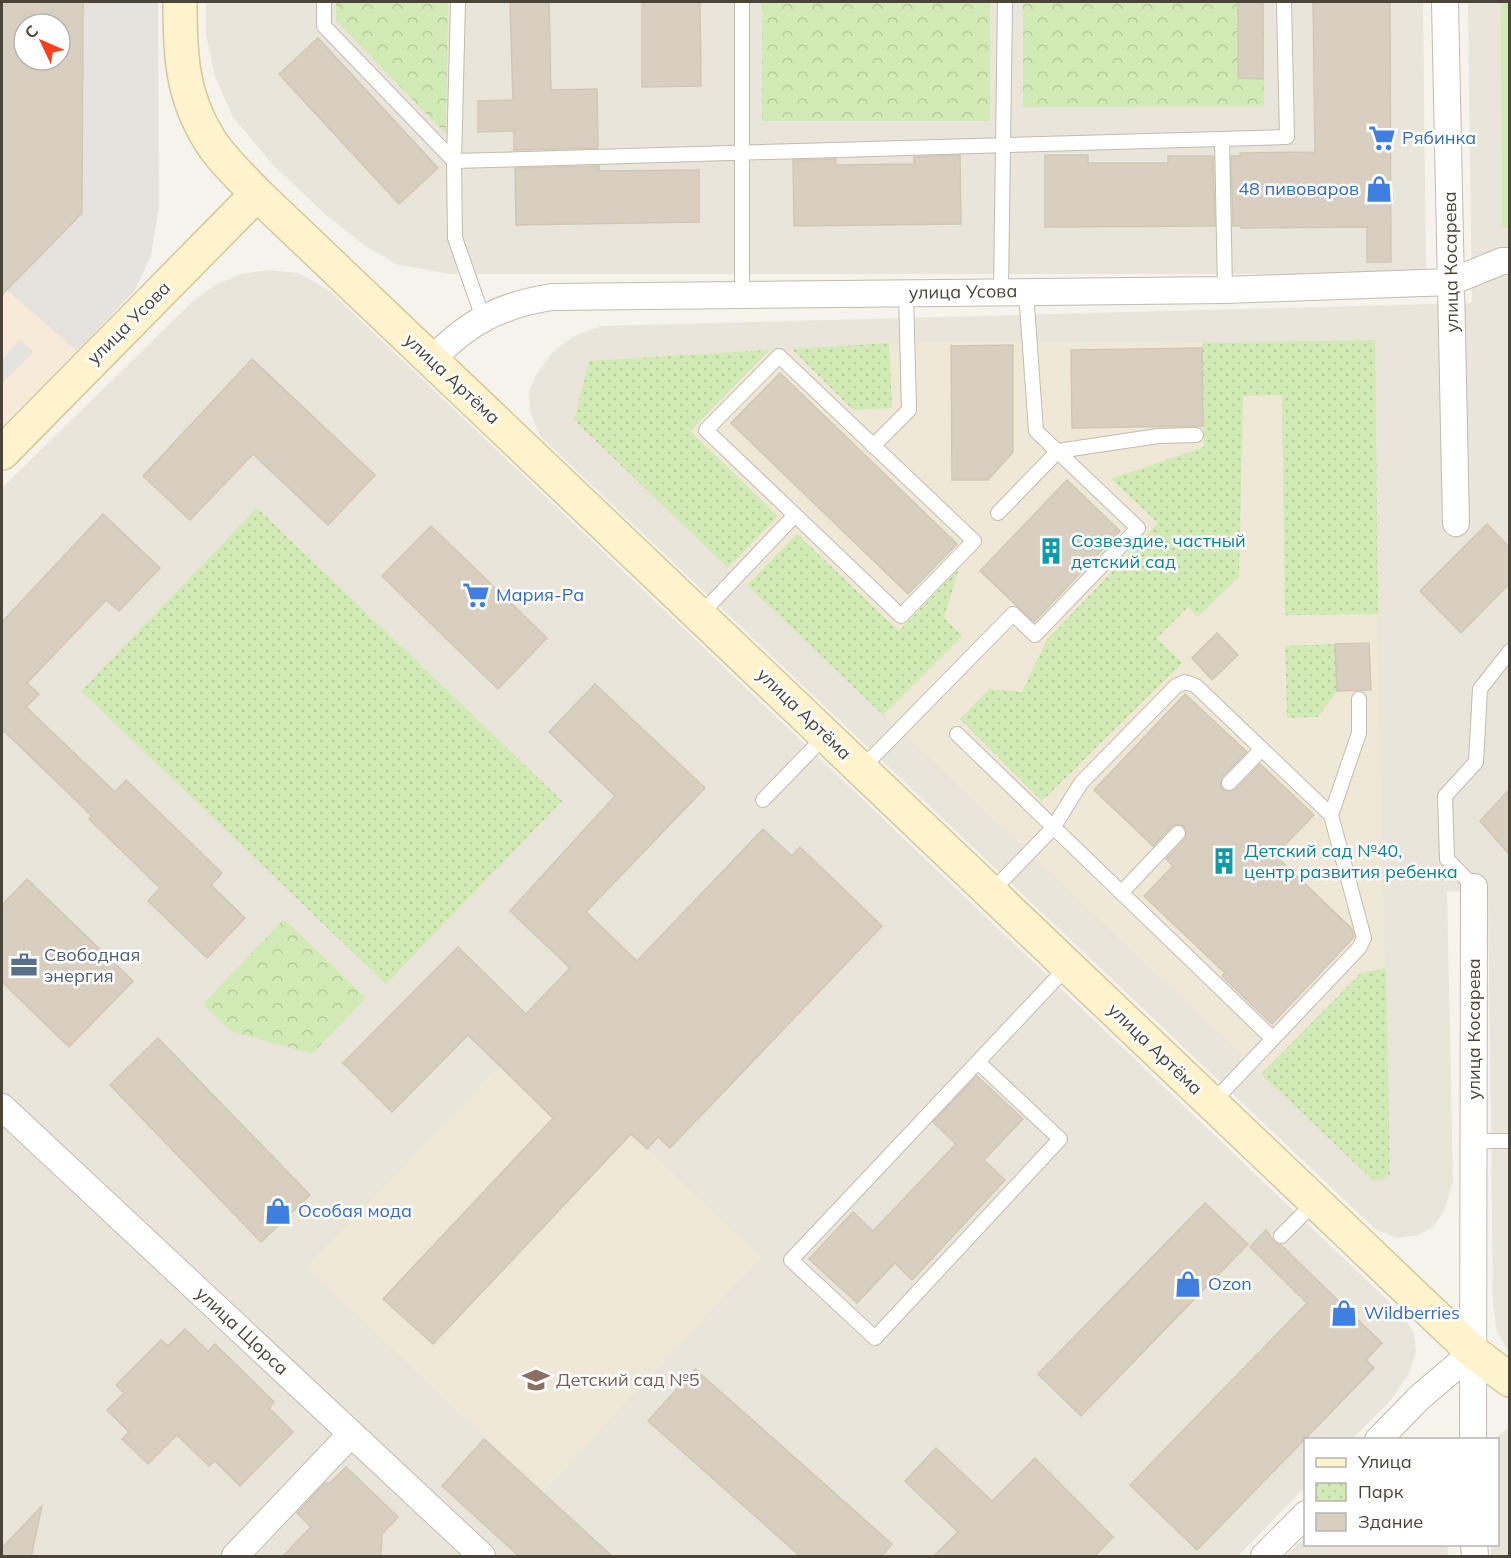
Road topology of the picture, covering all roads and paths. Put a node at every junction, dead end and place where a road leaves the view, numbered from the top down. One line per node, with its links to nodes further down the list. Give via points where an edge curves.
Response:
1 (180, 2): 12 (main road, улица Артёма, via 180,56 191,104 209,140)
2 (324, 2): 11 (lane, via 324,26)
3 (458, 2): 11 (lane)
4 (742, 2): 10 (lane)
5 (1005, 2): 9 (lane)
6 (1284, 2): 8 (lane, via 1287,137)
7 (1445, 2): 14 (street, улица Косарева)
8 (1222, 139): 9 (lane); 15 (lane)
9 (1003, 145): 10 (lane); 16 (lane)
10 (742, 153): 11 (lane); 18 (lane)
11 (454, 161): 19 (lane, via 455,238)
12 (257, 194): 20 (main road, улица Артёма); 24 (main road, улица Усова)
13 (1509, 261): 14 (street, улица Усова)
14 (1451, 282): 15 (street, улица Усова); 27 (street, улица Косарева)
15 (1225, 290): 16 (street, улица Усова)
16 (1014, 291): 17 (street, улица Усова); 23 (lane, via 1036,431)
17 (906, 293): 18 (street, улица Усова); 22 (lane, via 909,410)
18 (742, 295): 19 (street, улица Усова, via 552,297 518,302)
19 (483, 318): 20 (street, улица Усова, via 448,342)
20 (432, 360): 28 (main road, улица Артёма)
21 (1196, 435): 23 (lane, via 1158,436)
22 (873, 446): 26 (lane, via 779,356 706,430); 26 (lane, via 974,541 901,616)
23 (1058, 452): 25 (lane); 34 (lane, via 1138,528 1035,635 1013,614)
24 (2, 453)
25 (998, 513)
26 (795, 515): 28 (lane)
27 (1456, 523)
28 (700, 615): 32 (main road, улица Артёма)
29 (1509, 651): 40 (lane, улица Косарева, via 1480,689 1476,762 1445,796 1447,859)
30 (1359, 699): 37 (lane, via 1359,734)
31 (957, 734): 38 (lane)
32 (826, 735): 34 (main road, улица Артёма); 36 (lane)
33 (1262, 749): 35 (lane); 37 (lane); 38 (lane, via 1196,686 1185,682 1176,686 1081,783)
34 (861, 769): 41 (main road, улица Артёма)
35 (1229, 783)
36 (763, 800)
37 (1331, 815): 44 (lane, via 1364,938 1359,948)
38 (1053, 828): 41 (lane); 42 (lane)
39 (1179, 833): 42 (lane)
40 (1474, 887): 48 (street, улица Косарева)
41 (991, 892): 43 (main road, улица Артёма)
42 (1121, 893): 44 (lane)
43 (1068, 966): 45 (lane); 46 (main road, улица Артёма)
44 (1272, 1038): 46 (lane)
45 (978, 1062): 45 (lane, via 1060,1139 875,1338 791,1260)
46 (1212, 1103): 50 (main road, улица Артёма)
47 (2, 1107): 54 (street, улица Щорса)
48 (1474, 1141): 49 (lane); 52 (street, улица Косарева)
49 (1509, 1141)
50 (1315, 1202): 51 (lane); 52 (main road, улица Артёма)
51 (1281, 1236)
52 (1473, 1352): 53 (main road, улица Артёма); 55 (street, via 1420,1396); 56 (street, улица Косарева)
53 (1509, 1380)
54 (351, 1434): 58 (street); 59 (street, улица Щорса)
55 (1380, 1438)
56 (1473, 1438)
57 (1304, 1515): 60 (street)
58 (235, 1557)
59 (482, 1557)
60 (1264, 1557)

